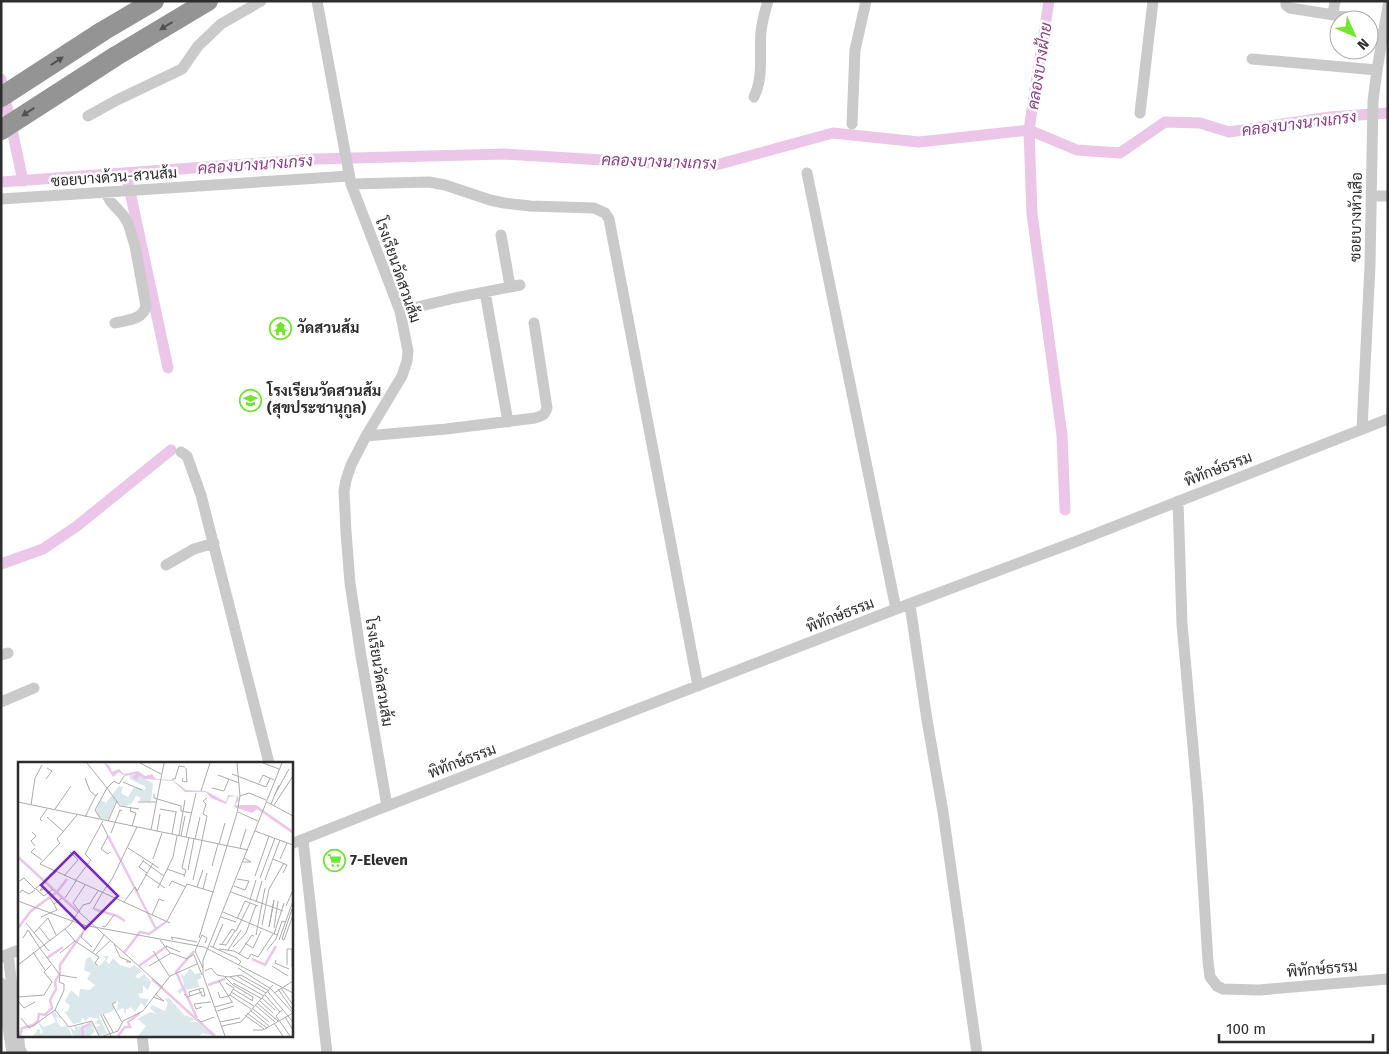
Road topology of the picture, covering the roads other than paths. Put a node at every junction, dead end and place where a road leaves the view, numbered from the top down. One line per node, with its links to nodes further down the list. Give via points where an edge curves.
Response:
1 (154, 1): 15 (highway, one-way to 1)
2 (208, 1): 20 (highway, one-way to 20)
3 (261, 1): 18 (street, via 221,24 198,46 182,69)
4 (317, 1): 22 (street, โรงเรียนวัดสวนส้ม)
5 (768, 1): 16 (street, via 760,32 760,79)
6 (866, 1): 19 (street, via 855,50)
7 (1153, 1): 17 (street)
8 (1286, 1): 10 (street, via 1290,8)
9 (1388, 6): 12 (street, ซอยบางหัวเสือ)
10 (1329, 13)
11 (1379, 23): 12 (street)
12 (1385, 24): 14 (street, ซอยบางหัวเสือ)
13 (1252, 60): 14 (street)
14 (1377, 70): 24 (street, ซอยบางหัวเสือ)
15 (1, 97)
16 (754, 97)
17 (1140, 113)
18 (88, 116)
19 (852, 124)
20 (1, 130)
21 (807, 173): 41 (street)
22 (349, 176): 23 (street, ซอยบางด้วน-สวนส้ม); 29 (street, โรงเรียนวัดสวนส้ม); 42 (street, ซอยบางด้วน-สวนส้ม, via 429,182 504,203 594,208 605,213 609,219)
23 (105, 192): 26 (street, ซอยบางด้วน-สวนส้ม); 30 (street, via 128,223 146,306 138,318)
24 (1371, 196): 25 (street); 34 (street, ซอยบางหัวเสือ)
25 (1388, 196)
26 (1, 199)
27 (501, 234): 28 (street, via 515,285)
28 (485, 292): 29 (street); 33 (street)
29 (400, 311): 35 (street, โรงเรียนวัดสวนส้ม, via 407,361 402,376)
30 (116, 323)
31 (534, 323): 33 (street, via 546,412 535,418)
32 (1388, 420): 34 (street, พิทักษ์ธรรม)
33 (508, 422): 35 (street)
34 (1362, 429): 37 (street, พิทักษ์ธรรม)
35 (366, 436): 46 (street, โรงเรียนวัดสวนส้ม, via 346,480 346,532 350,583)
36 (182, 452): 38 (street, via 187,456)
37 (1178, 501): 40 (street, พิทักษ์ธรรม); 51 (street, พิทักษ์ธรรม, via 1182,624 1210,977 1223,990 1259,990)
38 (214, 543): 39 (street, via 194,549); 45 (street)
39 (166, 565)
40 (910, 604): 41 (street, พิทักษ์ธรรม); 58 (street)
41 (896, 609): 42 (street, พิทักษ์ธรรม)
42 (698, 686): 46 (street, พิทักษ์ธรรม)
43 (34, 688): 44 (street)
44 (1, 702)
45 (269, 762)
46 (387, 806): 47 (street, พิทักษ์ธรรม)
47 (303, 840): 48 (street, พิทักษ์ธรรม); 57 (street)
48 (292, 844)
49 (18, 950): 50 (street)
50 (4, 956): 55 (street)
51 (1388, 978)
52 (1, 983): 54 (street)
53 (142, 1036): 56 (street)
54 (12, 1053)
55 (22, 1053)
56 (144, 1053)
57 (327, 1053)
58 (976, 1053)

